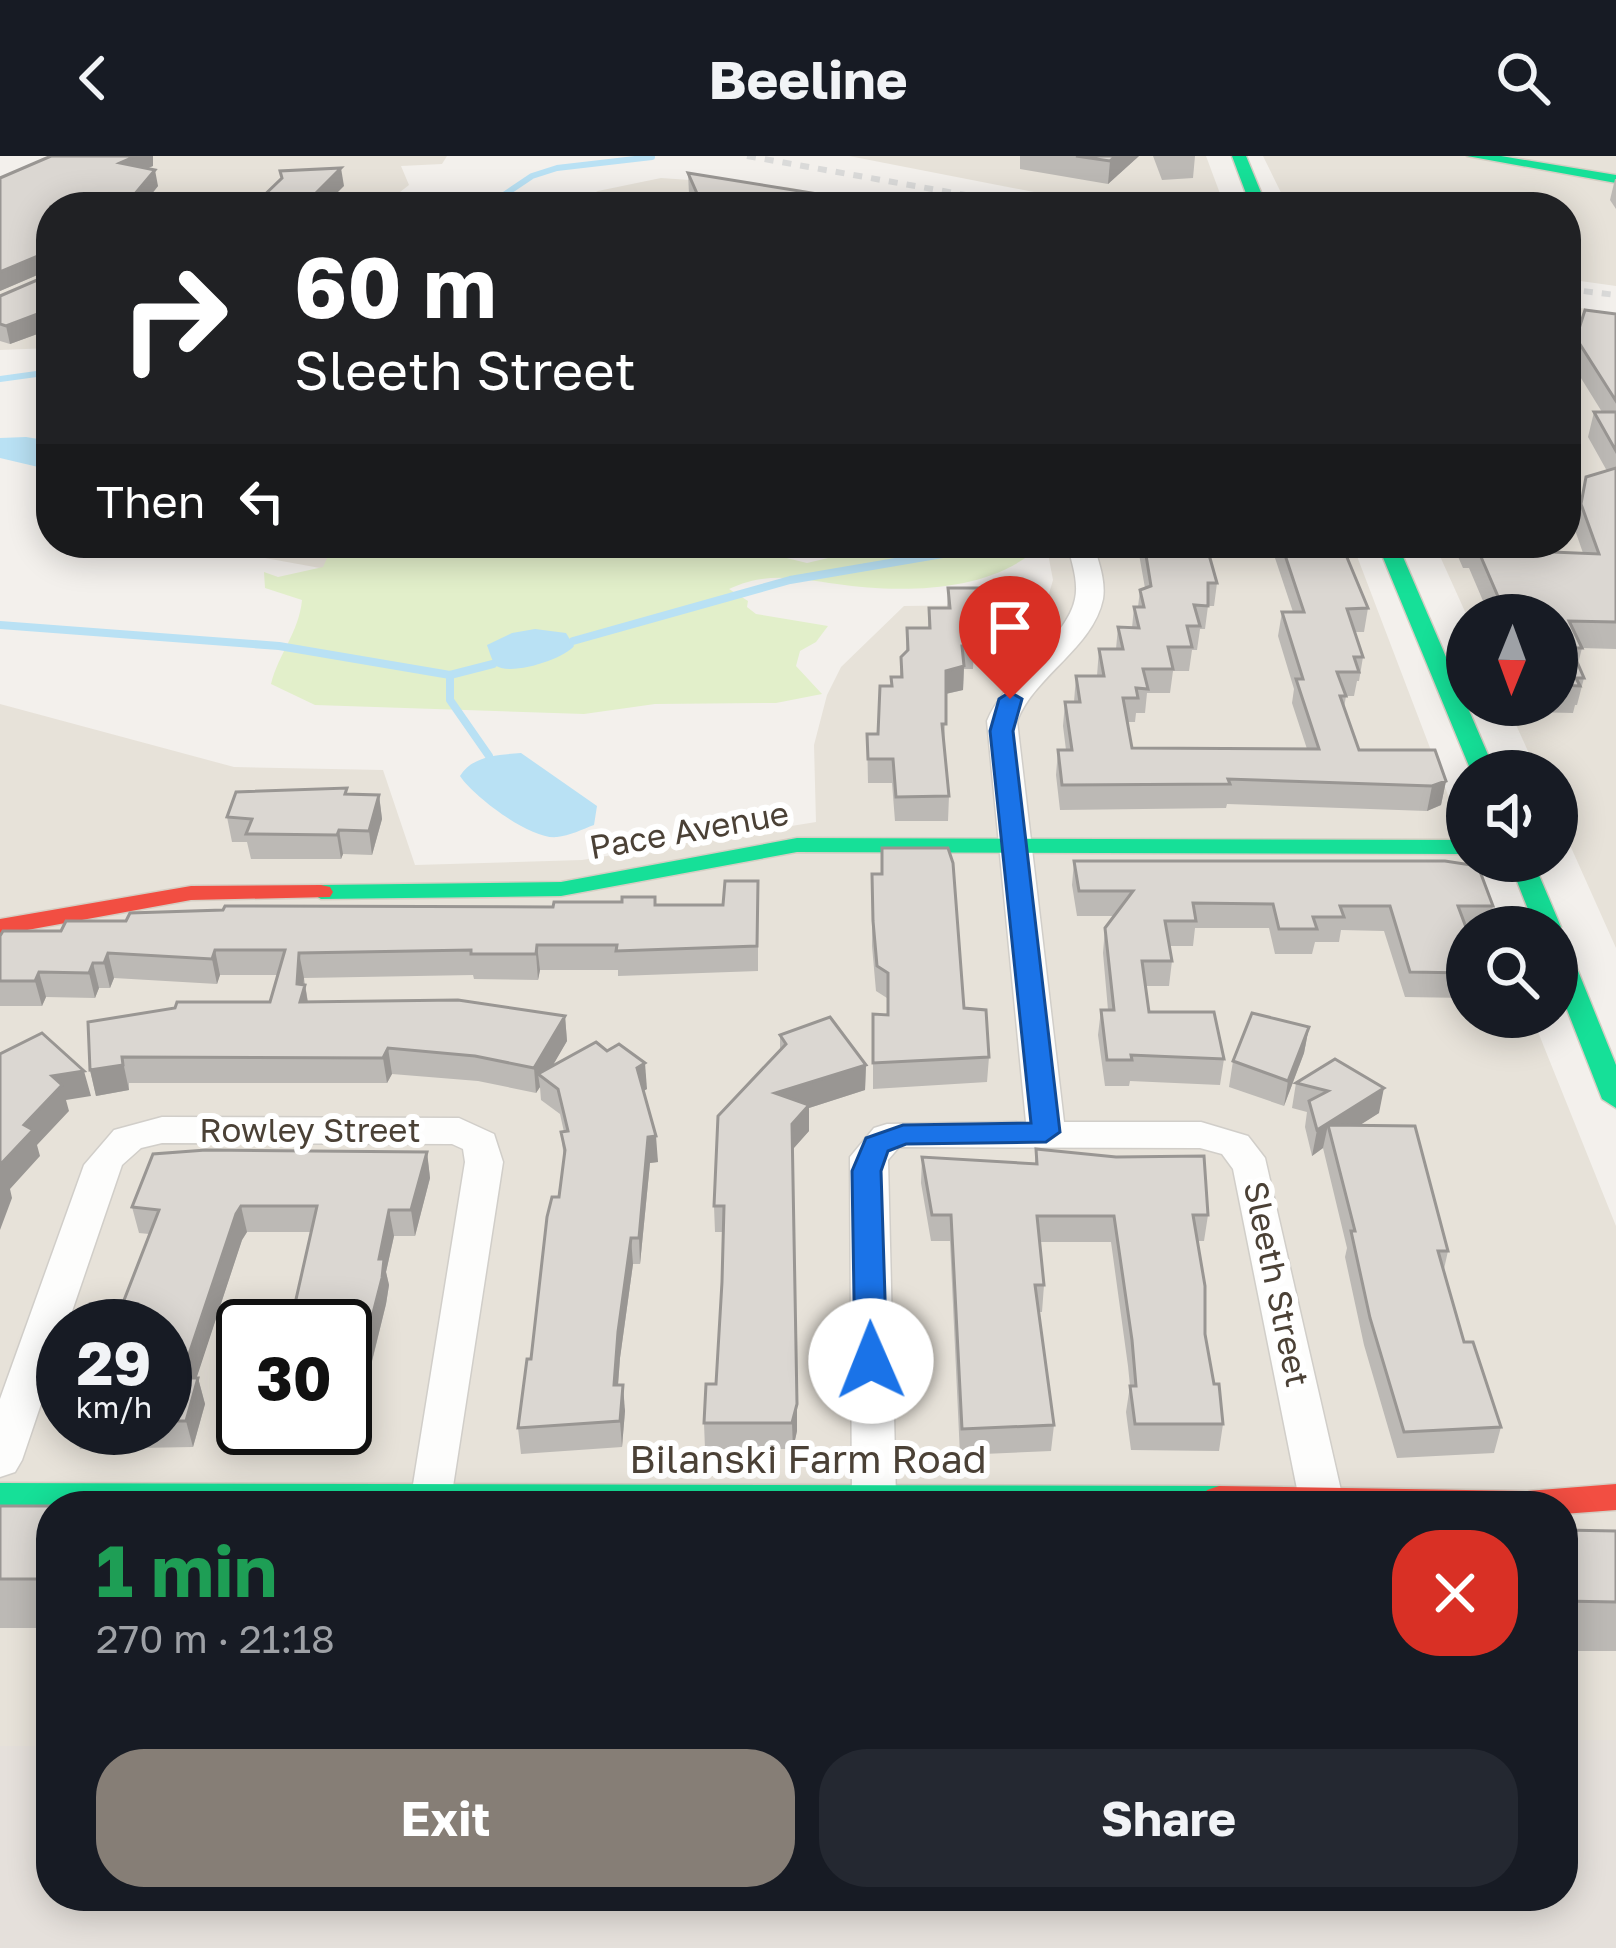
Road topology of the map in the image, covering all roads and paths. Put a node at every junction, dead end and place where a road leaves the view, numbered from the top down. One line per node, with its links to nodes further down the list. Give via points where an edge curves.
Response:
1 (1239, 156): 4 (street)
2 (1474, 156): 3 (street)
3 (1616, 179)
4 (1253, 192)
5 (1084, 558): 8 (street, via 1090,583 1084,611 1018,688 1002,721)
6 (1393, 558): 7 (street)
7 (1475, 750)
8 (1016, 847): 9 (street, Pace Avenue); 10 (street, Pace Avenue, via 778,846 559,890 191,893); 13 (street)
9 (1446, 847)
10 (0, 927)
11 (1578, 1004): 12 (street)
12 (1616, 1100)
13 (1046, 1132): 16 (street, Sleeth Street, via 903,1134 887,1137 869,1157); 17 (street, Sleeth Street, via 1201,1135 1246,1155)
14 (0, 1460): 15 (street, Rowley Street, via 103,1166 126,1139 162,1130 459,1131 481,1143 484,1162)
15 (434, 1491)
16 (874, 1491)
17 (1319, 1491)
18 (0, 1496): 19 (street, Bilanski Farm Road)
19 (36, 1496)
20 (1616, 1497): 21 (street, Bilanski Farm Road)
21 (1578, 1500)

